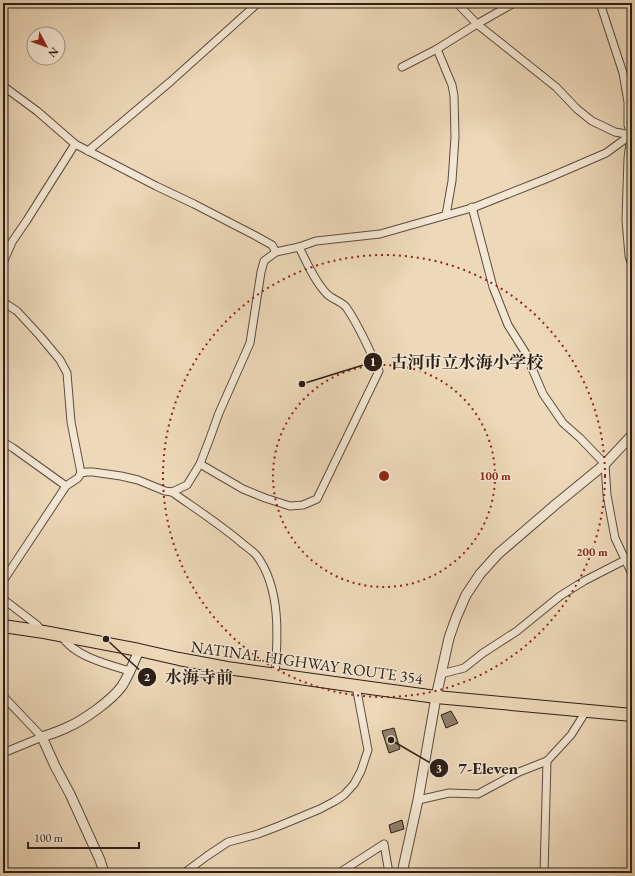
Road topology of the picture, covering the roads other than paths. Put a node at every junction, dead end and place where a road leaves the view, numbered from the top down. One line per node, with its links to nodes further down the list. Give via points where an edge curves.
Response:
1 (258, 3): 11 (street)
2 (457, 3): 5 (street)
3 (514, 3): 5 (street)
4 (600, 3): 9 (street, via 623,73)
5 (477, 24): 6 (street); 9 (street, via 556,87 592,121 615,132)
6 (437, 48): 7 (street); 13 (street, via 454,96 455,145)
7 (402, 67)
8 (3, 86): 10 (street)
9 (631, 135): 12 (street, via 606,153); 17 (street, via 626,220)
10 (75, 144): 11 (street); 16 (street, via 12,242)
11 (88, 151): 15 (street, via 254,235 272,245)
12 (472, 207): 13 (street); 22 (street, via 493,287 508,325 525,352 542,394 563,423)
13 (446, 215): 14 (street, via 380,234 316,241)
14 (299, 247): 15 (street); 21 (street, via 320,286 328,295 345,306 365,339 379,371 318,499 303,505 290,506 243,489)
15 (276, 252): 21 (street, via 264,261 250,343)
16 (3, 263)
17 (632, 265)
18 (3, 302): 23 (street, via 17,311 40,336 60,360 67,373 71,422)
19 (632, 435): 22 (street)
20 (3, 442): 24 (street)
21 (200, 464): 25 (street, via 187,485)
22 (605, 464): 26 (street, via 610,516); 35 (street, via 498,554 480,574 466,595 456,618)
23 (81, 473): 24 (street); 25 (street, via 120,476)
24 (66, 486): 28 (street)
25 (172, 492): 36 (street, via 234,536 256,555 268,574 277,620)
26 (624, 560): 27 (street); 35 (street, via 560,596 517,632 464,668)
27 (632, 574)
28 (3, 581)
29 (3, 599): 31 (street)
30 (3, 626): 31 (highway, NATINAL HIGHWAY ROUTE 354)
31 (44, 632): 32 (highway, NATINAL HIGHWAY ROUTE 354)
32 (62, 636): 33 (highway, NATINAL HIGHWAY ROUTE 354); 34 (street, via 74,649)
33 (139, 650): 34 (street); 36 (highway, NATINAL HIGHWAY ROUTE 354)
34 (130, 671): 42 (street, via 121,686 101,705 70,726)
35 (441, 674): 39 (street)
36 (275, 675): 37 (highway, NATINAL HIGHWAY ROUTE 354)
37 (356, 686): 39 (highway, NATINAL HIGHWAY ROUTE 354); 47 (street, via 368,750 361,771 344,795 320,809 258,834 228,842)
38 (3, 696): 42 (street)
39 (436, 697): 40 (highway, NATINAL HIGHWAY ROUTE 354); 45 (street)
40 (584, 710): 41 (highway, NATINAL HIGHWAY ROUTE 354); 44 (street, via 571,735)
41 (632, 715)
42 (42, 737): 43 (street); 46 (street)
43 (3, 753)
44 (547, 761): 45 (street, via 519,772 478,794 449,793); 51 (street)
45 (418, 800): 50 (street)
46 (104, 873)
47 (184, 873)
48 (339, 873): 49 (street, via 384,844)
49 (390, 873)
50 (402, 873)
51 (544, 873)

